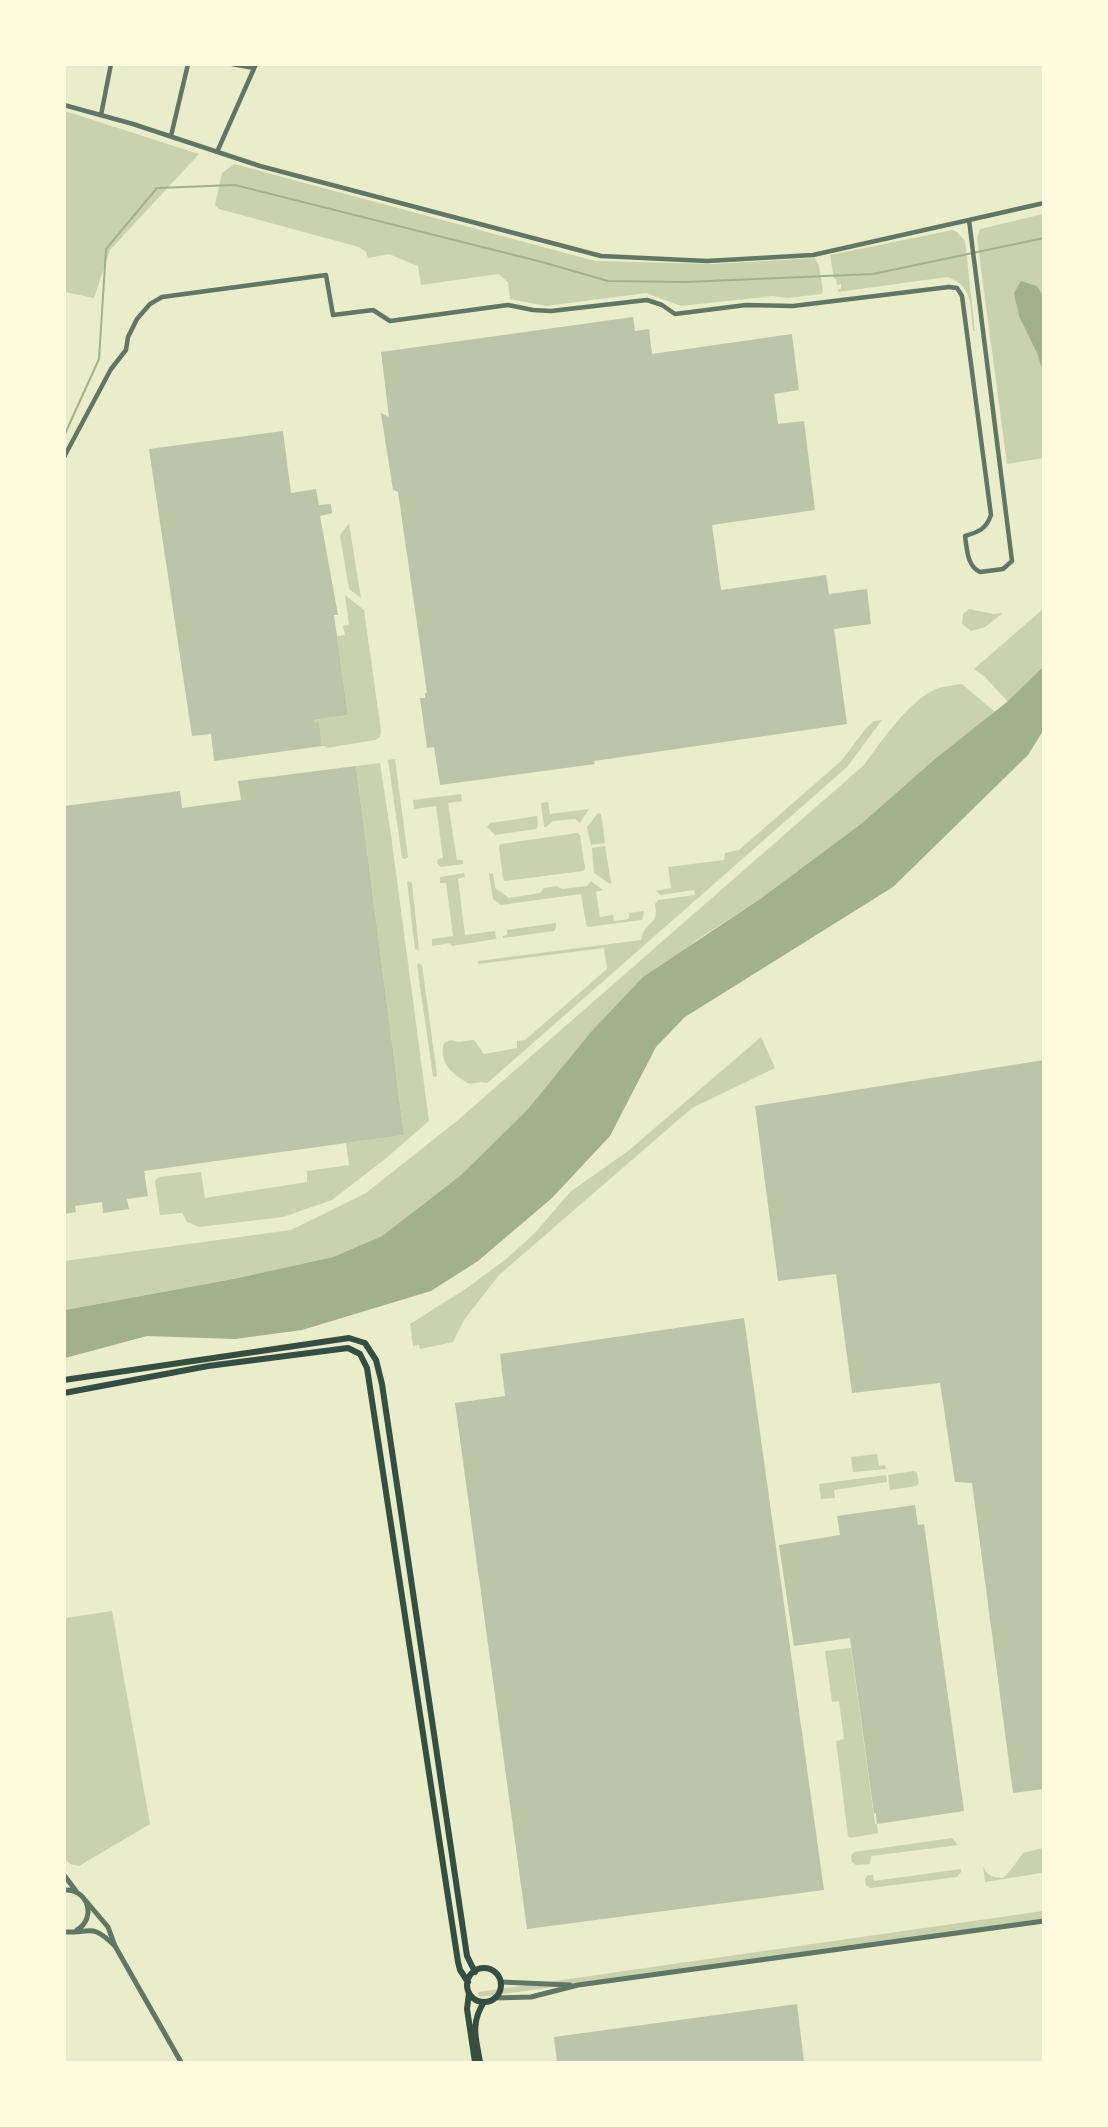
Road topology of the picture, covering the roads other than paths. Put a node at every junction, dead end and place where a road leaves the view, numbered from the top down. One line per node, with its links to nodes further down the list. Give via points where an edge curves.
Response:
1 (111, 64): 6 (street)
2 (188, 64): 7 (street)
3 (232, 64): 4 (street)
4 (255, 66): 8 (street)
5 (64, 105): 6 (street)
6 (100, 115): 7 (street)
7 (171, 136): 8 (street)
8 (217, 152): 10 (street, via 601,256 707,261 813,255)
9 (1044, 203): 10 (street)
10 (969, 220): 11 (street, via 1012,554 1012,561 1003,569 975,570 967,550 965,536 981,531 992,515 962,296 957,288 949,287 793,306 746,305 675,315 647,300 551,310 508,305 390,321 373,310 333,315 326,275 162,297 137,319 126,350 111,369)
11 (64, 457)
12 (64, 1380): 22 (main road, via 349,1338 365,1343 376,1360 382,1384 467,1956)
13 (64, 1393): 23 (main road, via 208,1366 348,1348 360,1354 367,1368 458,1962)
14 (64, 1875): 16 (street)
15 (64, 1890): 16 (street)
16 (76, 1891): 17 (street)
17 (86, 1901): 19 (street, via 86,1922); 21 (street, via 108,1927)
18 (1044, 1921): 25 (street)
19 (75, 1931): 20 (street); 21 (street, via 98,1931)
20 (64, 1932)
21 (115, 1946): 29 (street)
22 (475, 1972): 23 (main road); 24 (main road, via 491,1970)
23 (468, 1982): 26 (main road)
24 (501, 1982): 25 (street); 27 (main road)
25 (578, 1986): 27 (street, via 531,1997)
26 (469, 1992): 28 (main road); 30 (main road, via 467,2009)
27 (494, 1998): 28 (main road)
28 (484, 2002): 31 (main road, via 474,2025)
29 (181, 2062)
30 (475, 2062)
31 (480, 2062)

